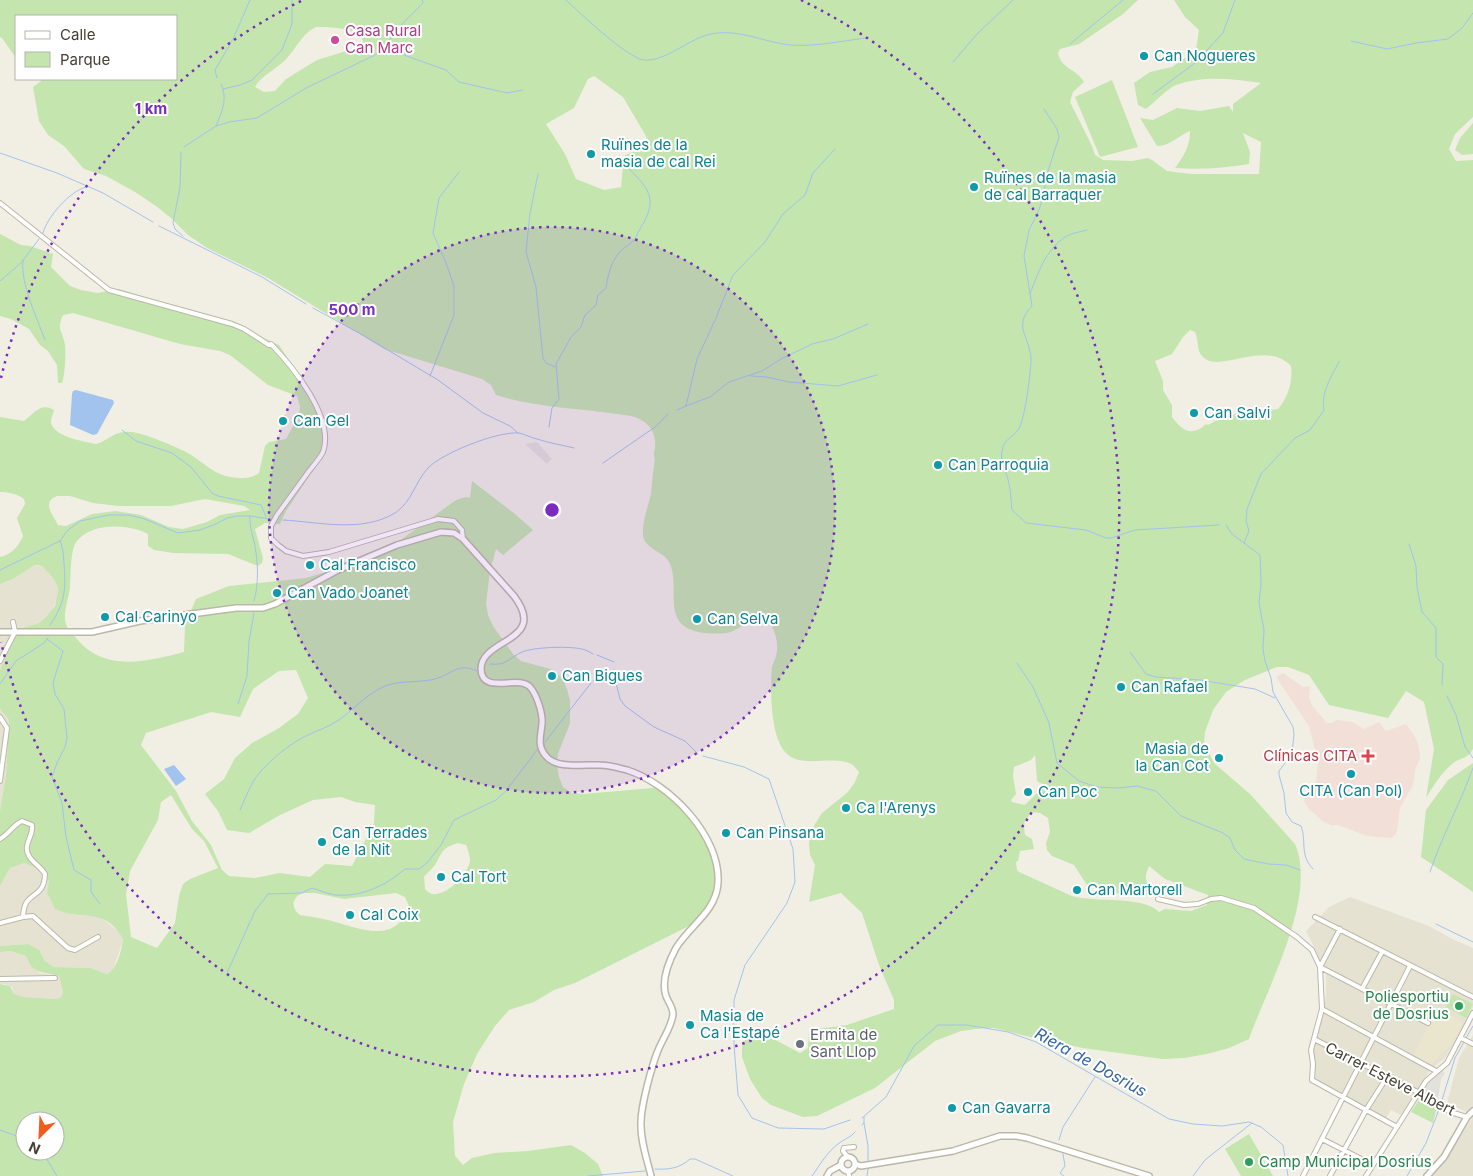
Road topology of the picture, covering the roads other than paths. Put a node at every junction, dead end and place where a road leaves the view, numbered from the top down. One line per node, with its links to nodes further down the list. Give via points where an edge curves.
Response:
1 (0, 203): 2 (street, via 109,290 232,324 271,344 284,358 322,415 325,440 322,453 271,526 271,538 278,545 303,556 316,555 438,519 454,521 462,530)
2 (463, 539): 5 (street, via 454,533 441,532 397,544 263,608 236,608 140,620 92,632); 48 (street, via 514,596 524,616 519,630 485,658 481,670 484,678 494,684 522,682 530,688 542,720 541,746 552,762 628,770 670,794 703,833 717,867 718,884 714,900 676,947 664,979 665,994 673,1011 672,1020 656,1056 640,1122)
3 (13, 622): 5 (street)
4 (0, 632): 5 (street)
5 (14, 632): 6 (street)
6 (0, 661)
7 (0, 717): 8 (street, via 7,728)
8 (0, 781)
9 (0, 839): 11 (street, via 22,821 32,825 27,844 28,856 46,874 40,892 26,901)
10 (1158, 899): 18 (street, via 1184,905 1221,898 1254,908 1312,950)
11 (23, 917): 13 (street); 15 (street, via 34,916 63,944 75,950)
12 (1315, 917): 14 (street)
13 (0, 923)
14 (1340, 929): 16 (street); 18 (street)
15 (98, 937)
16 (1382, 952): 17 (street); 21 (street)
17 (1410, 966): 22 (street); 23 (street)
18 (1320, 967): 21 (street); 24 (street)
19 (0, 978): 20 (street)
20 (55, 978)
21 (1362, 989): 23 (street)
22 (1473, 997)
23 (1391, 1003): 26 (street); 27 (street)
24 (1322, 1009): 27 (street); 28 (street)
25 (1473, 1013): 29 (street)
26 (1428, 1023)
27 (1374, 1037): 31 (street); 32 (street)
28 (1314, 1039): 31 (street, Carrer Esteve Albert); 35 (street, via 1312,1080)
29 (1462, 1039): 30 (street); 32 (street, via 1447,1063)
30 (1471, 1043)
31 (1360, 1063): 33 (street, Carrer Esteve Albert); 35 (street)
32 (1436, 1071): 34 (street)
33 (1387, 1077): 34 (street, Carrer Esteve Albert); 36 (street)
34 (1419, 1093): 38 (street, Carrer Esteve Albert, via 1450,1112); 39 (street)
35 (1343, 1097): 36 (street); 40 (street)
36 (1366, 1110): 39 (street); 42 (street)
37 (1473, 1111): 38 (street)
38 (1468, 1117): 54 (street, via 1444,1157)
39 (1397, 1127): 46 (street)
40 (1322, 1139): 42 (street); 51 (street)
41 (854, 1147): 43 (street, via 844,1148)
42 (1344, 1150): 46 (street); 52 (street)
43 (848, 1157): 44 (street); 45 (street, via 842,1160)
44 (855, 1164): 47 (street); 50 (street, via 861,1166 953,1151 1007,1135 1028,1138)
45 (841, 1165): 47 (street); 49 (street)
46 (1373, 1165): 53 (street)
47 (848, 1173)
48 (651, 1176)
49 (827, 1176)
50 (1149, 1176)
51 (1303, 1176)
52 (1330, 1176)
53 (1366, 1176)
54 (1427, 1176)

